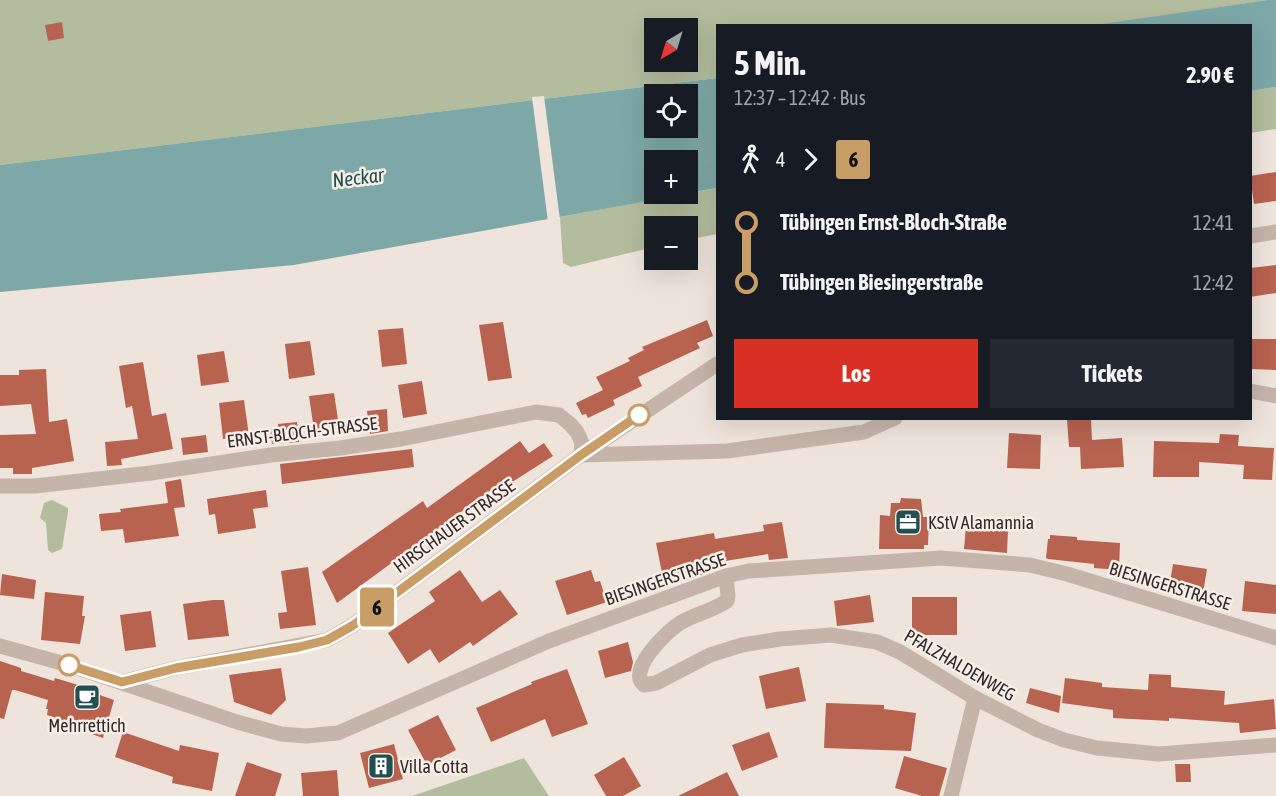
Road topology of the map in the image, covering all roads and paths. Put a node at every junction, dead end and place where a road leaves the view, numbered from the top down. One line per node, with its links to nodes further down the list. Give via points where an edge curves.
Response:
1 (1276, 232): 2 (street)
2 (1252, 236)
3 (716, 365): 7 (street, HIRSCHAUER STRASSE)
4 (1252, 391): 5 (street)
5 (1276, 396)
6 (891, 420): 7 (street, via 864,432 727,451)
7 (581, 455): 8 (street, ERNST-BLOCH-STRASSE, via 582,443 570,424 558,415 536,412 340,448 35,486); 12 (street, HIRSCHAUER STRASSE, via 361,619 327,640)
8 (0, 486)
9 (726, 576): 10 (street, BIESINGERSTRASSE, via 748,571 941,558 1005,562 1067,574); 12 (street, BIESINGERSTRASSE, via 549,641 338,733 280,734); 13 (street, PFALZHALDENWEG, via 727,601 678,624 645,658 638,675 645,686 710,655 742,645 831,635 877,642 900,652)
10 (1276, 638)
11 (0, 646): 12 (street, BIESINGERSTRASSE)
12 (122, 682)
13 (975, 699): 14 (street, PFALZHALDENWEG, via 1064,741 1097,748 1159,754); 15 (street)
14 (1276, 745)
15 (951, 796)

